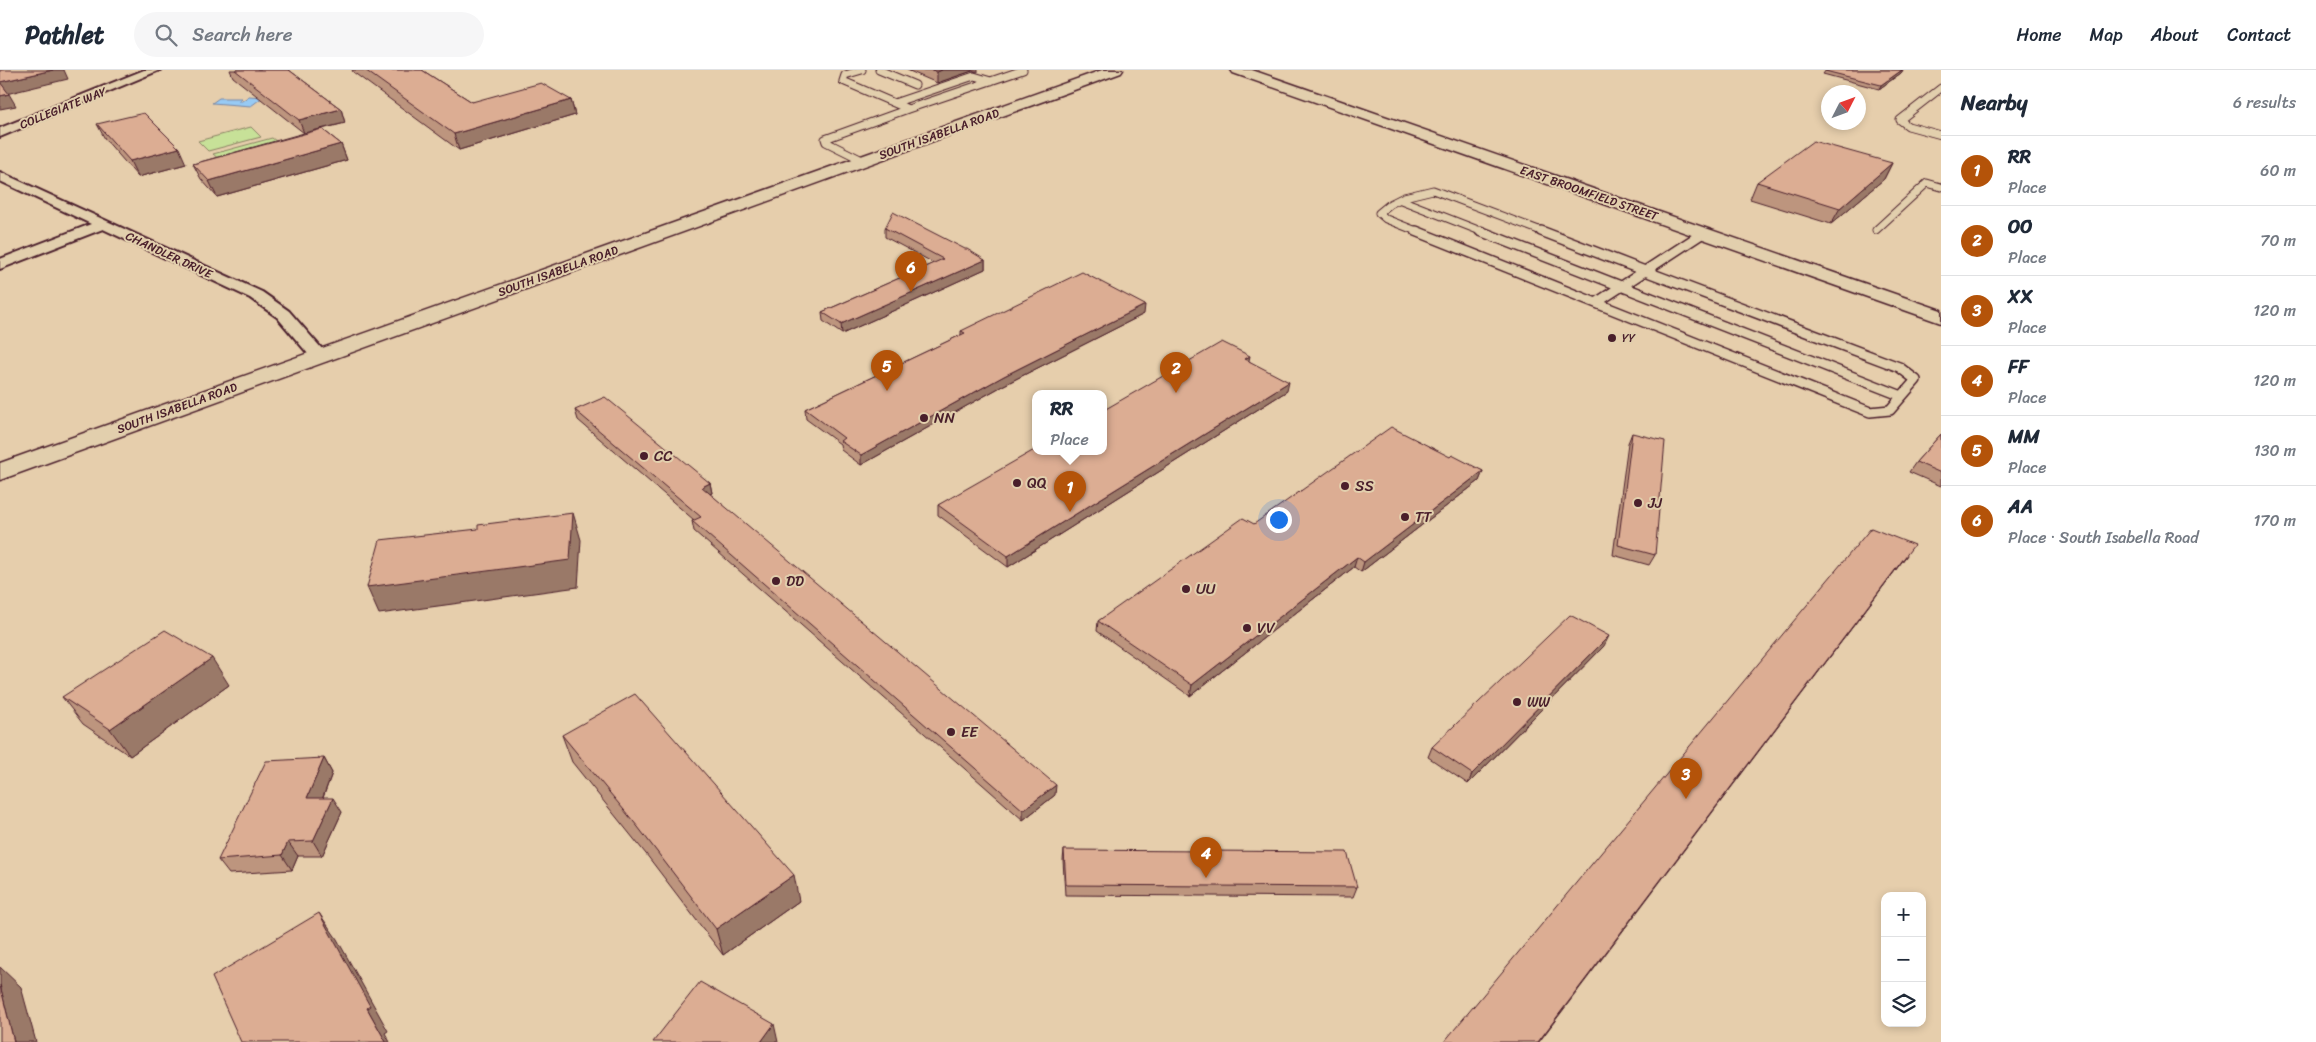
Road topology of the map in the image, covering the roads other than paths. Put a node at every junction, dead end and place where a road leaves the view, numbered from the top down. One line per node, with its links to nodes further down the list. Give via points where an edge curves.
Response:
1 (154, 70): 12 (street, COLLEGIATE WAY)
2 (862, 70): 10 (lane, via 845,75 843,81)
3 (879, 70): 8 (lane)
4 (1238, 70): 20 (main road, EAST BROOMFIELD STREET)
5 (1017, 71): 7 (lane)
6 (1106, 71): 14 (main road, SOUTH ISABELLA ROAD)
7 (992, 81): 10 (lane, via 974,76); 11 (lane)
8 (915, 85)
9 (1941, 88): 13 (lane, via 1900,120)
10 (894, 103): 11 (lane)
11 (908, 110): 14 (lane, via 825,139)
12 (0, 133)
13 (1941, 135)
14 (864, 161): 26 (main road, SOUTH ISABELLA ROAD)
15 (0, 176): 18 (street, CHANDLER DRIVE)
16 (1941, 187): 19 (lane, via 1927,183)
17 (1400, 200): 22 (lane, via 1422,190 1434,190); 23 (lane); 24 (lane, via 1378,213)
18 (103, 224): 21 (street); 26 (street, CHANDLER DRIVE, via 256,295 283,314)
19 (1876, 230)
20 (1703, 233): 22 (lane); 25 (main road, EAST BROOMFIELD STREET)
21 (0, 264)
22 (1645, 270): 23 (lane); 27 (lane, via 1899,367 1916,380)
23 (1621, 286): 24 (lane); 27 (lane)
24 (1596, 304): 27 (lane, via 1870,412 1890,410)
25 (1941, 317)
26 (320, 357): 28 (main road, SOUTH ISABELLA ROAD)
27 (1902, 396)
28 (0, 472)

